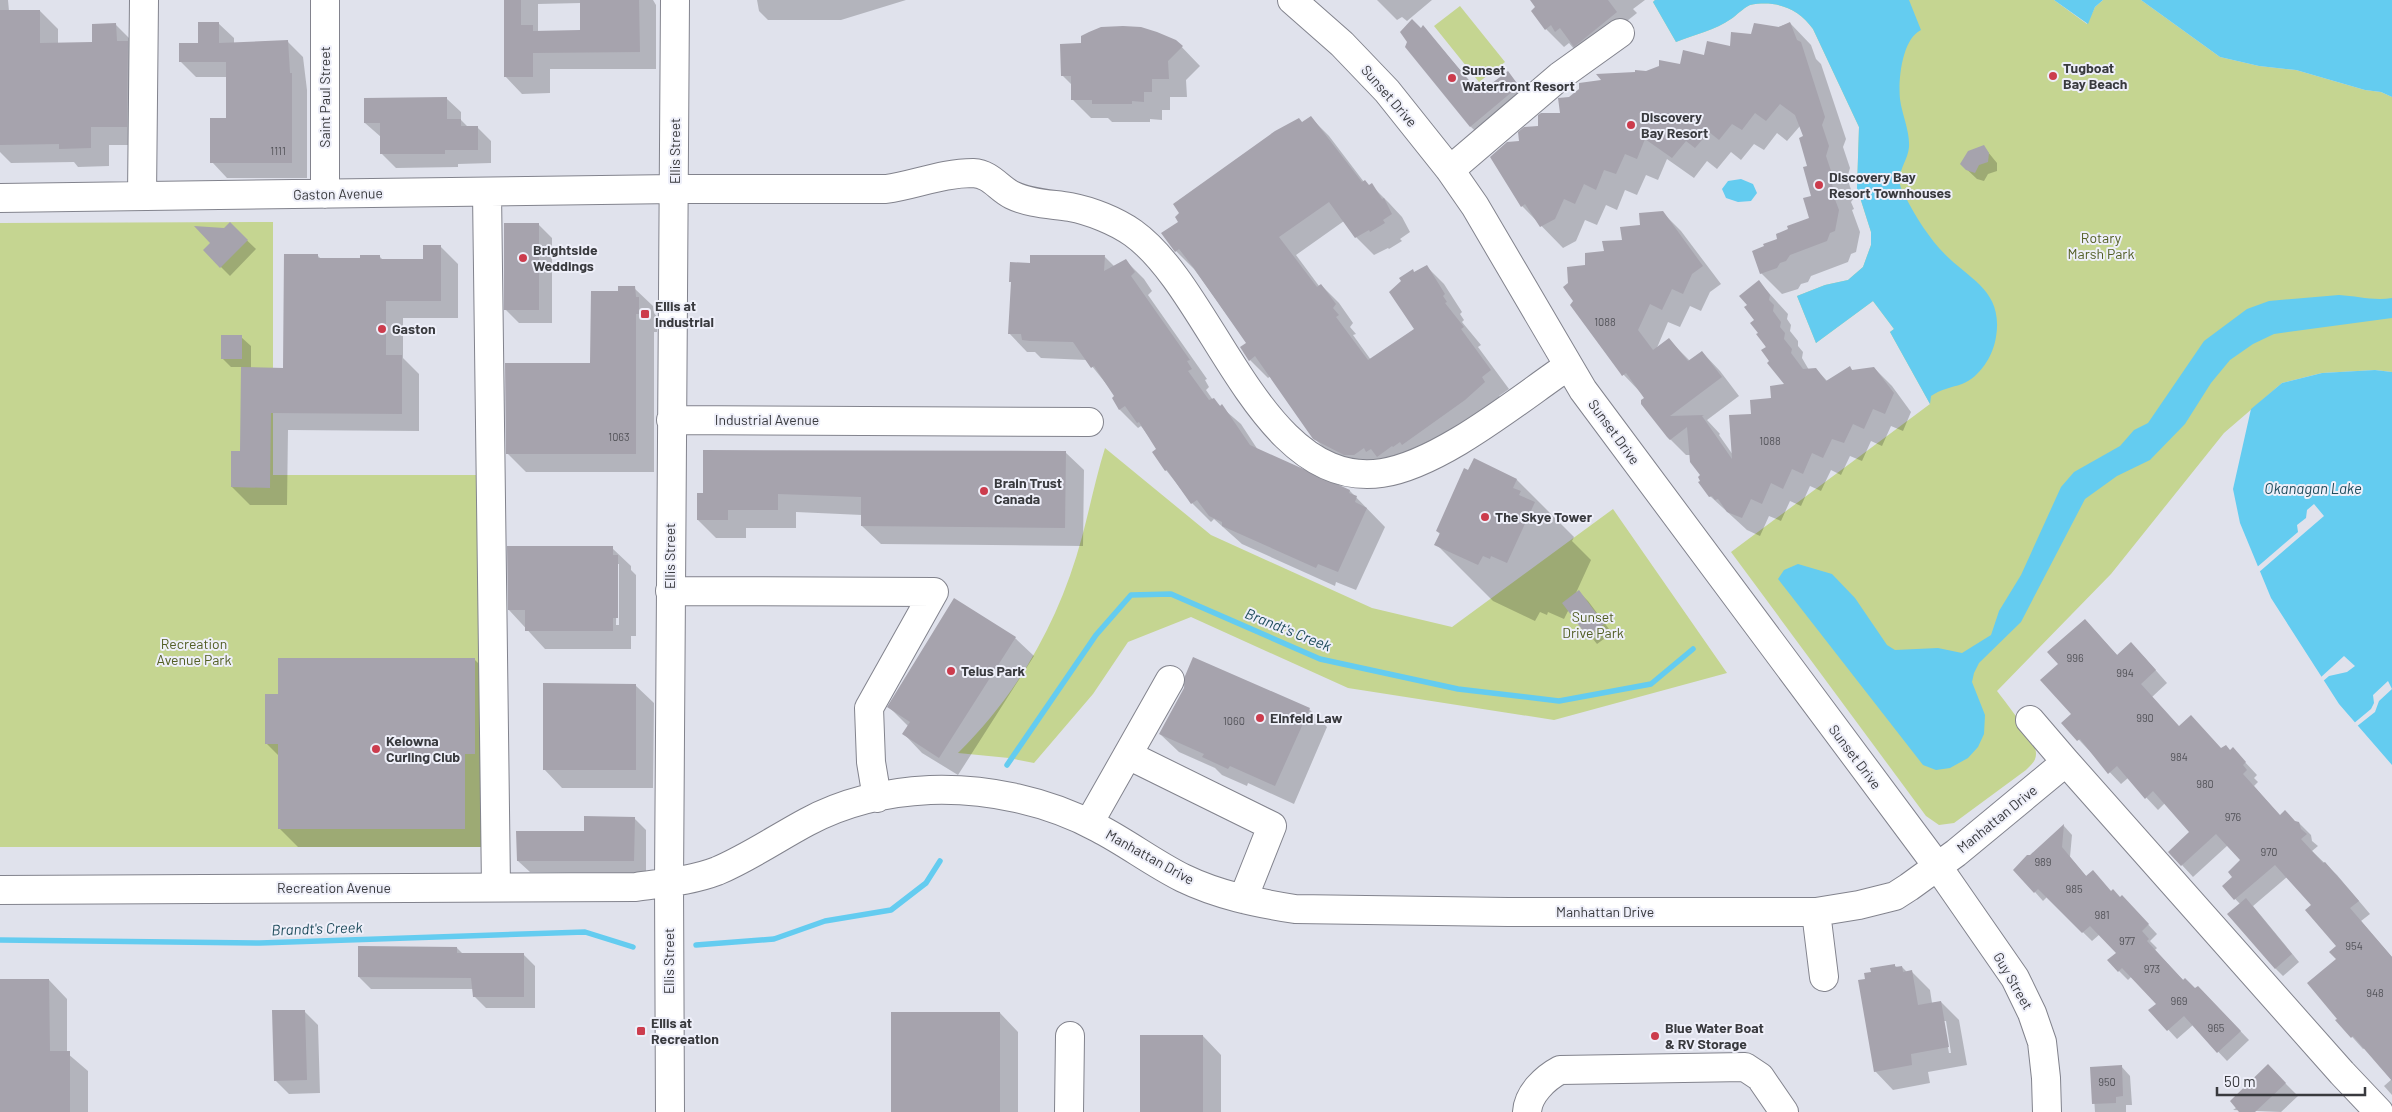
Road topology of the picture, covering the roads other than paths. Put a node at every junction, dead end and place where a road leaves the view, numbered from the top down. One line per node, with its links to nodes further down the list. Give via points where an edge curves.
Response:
1 (144, 0): 10 (street)
2 (325, 0): 9 (street, Saint Paul Street)
3 (675, 0): 7 (street, Ellis Street)
4 (1292, 0): 6 (street, Sunset Drive, via 1342,44 1387,91)
5 (1620, 33): 6 (street, via 1560,76)
6 (1450, 170): 12 (street, Sunset Drive, via 1475,206)
7 (675, 189): 8 (street, Gaston Avenue); 12 (street, Gaston Avenue, via 886,189 928,178 976,173 988,177 1011,195 1072,207 1102,217 1132,232 1149,246 1181,284 1246,387 1284,436 1330,468 1356,474 1382,473 1411,466 1452,445); 13 (street, Ellis Street)
8 (486, 192): 9 (street, Gaston Avenue); 24 (street)
9 (325, 194): 10 (street, Gaston Avenue)
10 (142, 196): 11 (street, Gaston Avenue)
11 (0, 198)
12 (1568, 366): 22 (street, Sunset Drive, via 1711,564)
13 (671, 420): 14 (street, Industrial Avenue); 15 (street, Ellis Street)
14 (1089, 422)
15 (670, 591): 20 (street, via 934,592 869,708 870,762); 23 (street, Ellis Street)
16 (1170, 680): 18 (street)
17 (2030, 720): 19 (street)
18 (1128, 755): 21 (street); 26 (street, via 1272,826)
19 (2066, 762): 22 (street, Manhattan Drive); 35 (street)
20 (877, 798): 21 (street, Manhattan Drive, via 931,790 974,792 1028,800); 23 (street, Manhattan Drive, via 852,803 809,821 716,871)
21 (1089, 823): 26 (street, Manhattan Drive, via 1183,878)
22 (1938, 867): 27 (street, Manhattan Drive, via 1895,896); 34 (street, Guy Street, via 2015,978 2032,1013 2044,1060)
23 (668, 883): 24 (street, Recreation Avenue, via 636,887); 30 (street, Ellis Street)
24 (496, 887): 25 (street, Recreation Avenue)
25 (0, 890)
26 (1243, 899): 27 (street, Manhattan Drive, via 1295,910)
27 (1816, 912): 28 (street)
28 (1824, 977)
29 (1070, 1036): 31 (street)
30 (670, 1112)
31 (1069, 1112)
32 (1527, 1112): 33 (street, via 1528,1102 1547,1077 1560,1070 1745,1067 1760,1077)
33 (1784, 1112)
34 (2047, 1112)
35 (2379, 1112)

